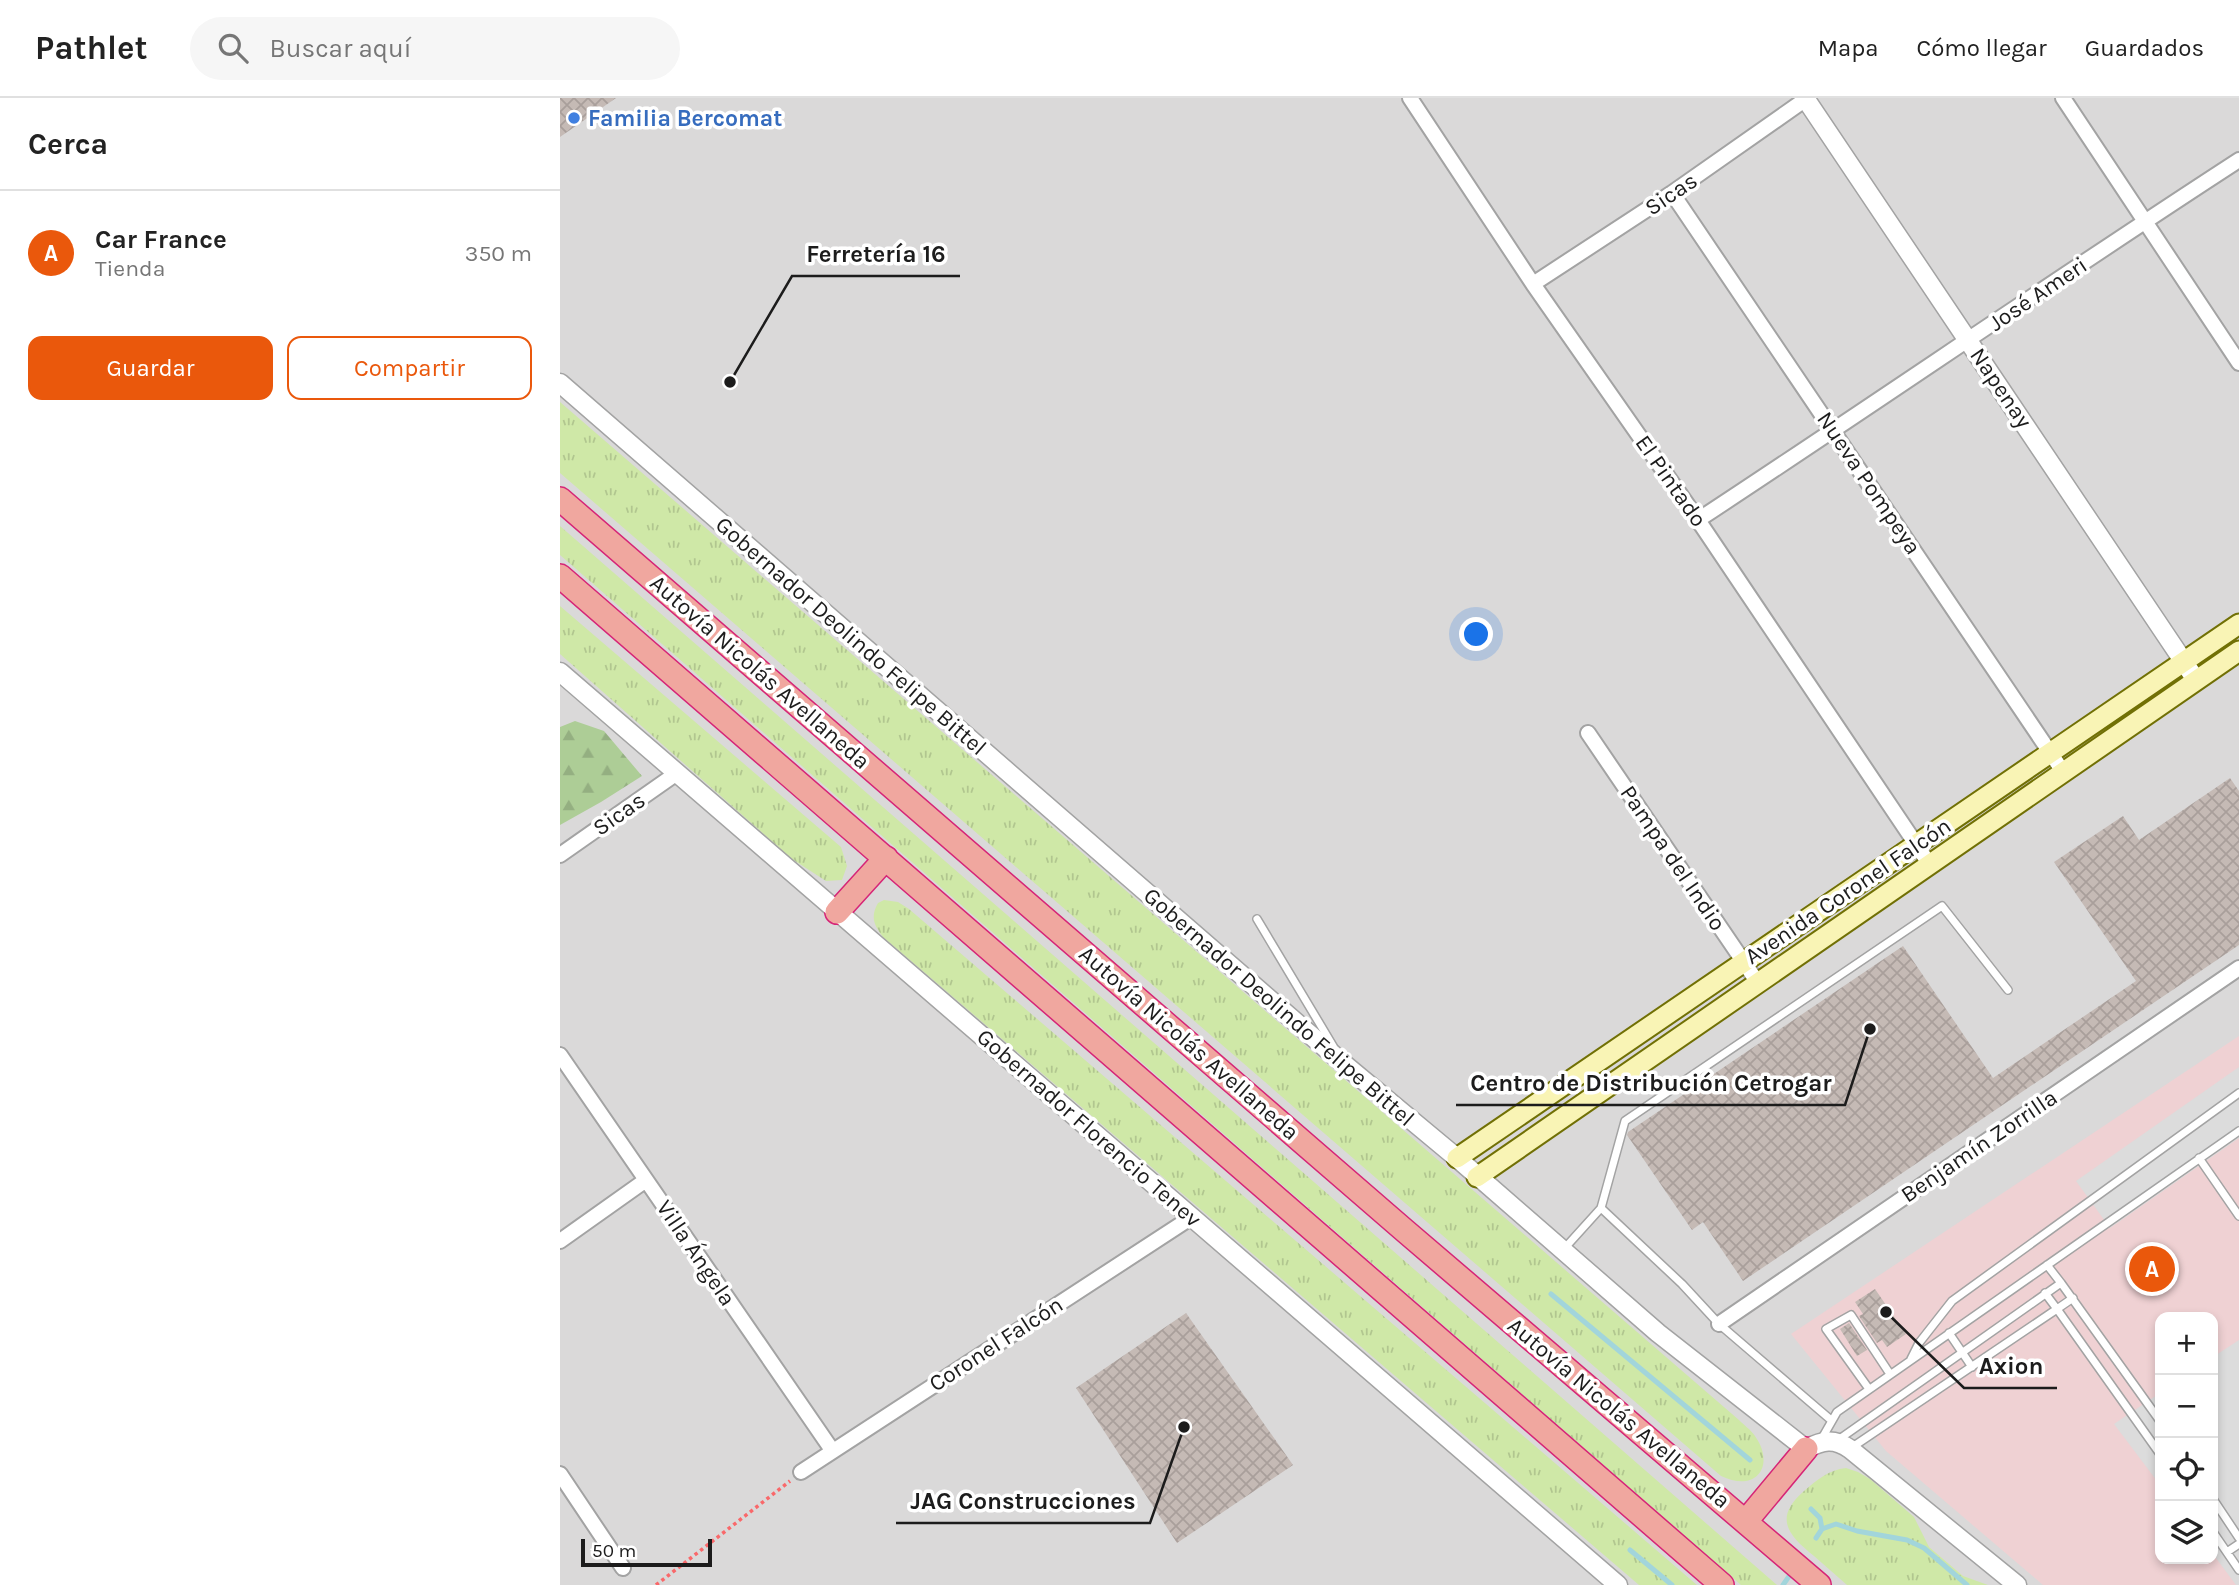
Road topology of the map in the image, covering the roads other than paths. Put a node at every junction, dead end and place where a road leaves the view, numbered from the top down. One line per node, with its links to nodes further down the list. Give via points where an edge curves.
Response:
1 (1410, 98): 7 (street, El Pintado)
2 (2063, 98): 6 (street)
3 (1805, 99): 5 (street, Sicas); 8 (street, Napenay)
4 (2239, 160): 6 (street, José Ameri)
5 (1672, 193): 7 (street, Sicas); 11 (street, Nueva Pompeya)
6 (2145, 221): 8 (street, José Ameri); 9 (street)
7 (1533, 284): 13 (street, El Pintado)
8 (1969, 341): 11 (street, José Ameri); 17 (street, Napenay)
9 (2239, 363)
10 (560, 383): 35 (street, Gobernador Deolindo Felipe Bittel)
11 (1834, 431): 13 (street, José Ameri); 21 (street, Nueva Pompeya)
12 (560, 499): 69 (highway, Autovía Nicolás Avellaneda)
13 (1698, 520): 24 (street, El Pintado)
14 (560, 576): 26 (highway)
15 (2239, 624): 17 (main road, Avenida Coronel Falcón)
16 (2239, 651): 19 (main road, Avenida Coronel Falcón)
17 (2184, 661): 19 (street, Napenay); 21 (main road, Avenida Coronel Falcón)
18 (560, 672): 22 (street, Gobernador Florencio Tenev)
19 (2196, 680): 23 (main road, Avenida Coronel Falcón)
20 (1588, 733): 30 (street, Pampa del Indio)
21 (2051, 752): 23 (street, Nueva Pompeya); 24 (main road, Avenida Coronel Falcón)
22 (677, 773): 25 (street, Sicas); 28 (street, Gobernador Florencio Tenev)
23 (2064, 773): 27 (main road, Avenida Coronel Falcón)
24 (1916, 845): 27 (street, El Pintado); 30 (main road, Avenida Coronel Falcón)
25 (560, 855)
26 (886, 858): 28 (highway); 77 (highway)
27 (1930, 865): 32 (main road, Avenida Coronel Falcón)
28 (837, 912): 44 (street, Gobernador Florencio Tenev)
29 (1256, 919): 35 (lane)
30 (1744, 962): 32 (street, Pampa del Indio); 38 (main road, Avenida Coronel Falcón)
31 (2239, 968): 52 (street, Benjamín Zorrilla)
32 (1758, 983): 40 (main road, Avenida Coronel Falcón)
33 (2008, 990): 42 (lane, via 1942,906 1625,1121)
34 (560, 1055): 41 (street, Villa Ángela)
35 (1344, 1064): 38 (street, Gobernador Deolindo Felipe Bittel)
36 (2239, 1093): 55 (lane, via 1952,1301)
37 (2239, 1131): 39 (lane)
38 (1457, 1158): 40 (street, Gobernador Deolindo Felipe Bittel)
39 (2199, 1158): 43 (lane); 47 (lane)
40 (1477, 1177): 46 (street, Gobernador Deolindo Felipe Bittel)
41 (646, 1180): 45 (street); 65 (street, Villa Ángela)
42 (1601, 1208): 46 (lane); 52 (lane)
43 (2239, 1216)
44 (1192, 1217): 65 (street, Coronel Falcón); 76 (street, Gobernador Florencio Tenev)
45 (560, 1241)
46 (1563, 1251): 64 (street, Gobernador Deolindo Felipe Bittel, via 1658,1333)
47 (2047, 1265): 48 (lane); 53 (lane)
48 (2061, 1283): 49 (lane); 50 (lane)
49 (2045, 1293): 51 (lane); 54 (lane)
50 (2073, 1298): 51 (lane); 59 (lane)
51 (2057, 1309): 56 (lane); 60 (lane)
52 (1719, 1324): 62 (lane)
53 (1949, 1333): 54 (lane); 55 (lane)
54 (1961, 1353): 56 (lane); 64 (lane)
55 (1910, 1360): 57 (lane)
56 (1972, 1367): 64 (lane)
57 (1890, 1374): 58 (lane); 58 (lane, via 1851,1315 1826,1329)
58 (1868, 1389): 62 (lane)
59 (2144, 1396): 60 (lane); 61 (lane)
60 (2129, 1407): 63 (lane)
61 (2155, 1413)
62 (1831, 1420): 64 (lane)
63 (2155, 1439)
64 (1829, 1445): 69 (highway); 79 (street, Gobernador Deolindo Felipe Bittel)
65 (832, 1450): 66 (street, Coronel Falcón)
66 (800, 1472)
67 (560, 1474): 74 (street)
68 (2218, 1508): 70 (lane)
69 (1746, 1521): 78 (highway, Autovía Nicolás Avellaneda)
70 (2239, 1538)
71 (2218, 1539): 73 (lane)
72 (2239, 1544): 73 (lane)
73 (2227, 1552): 75 (lane)
74 (623, 1568)
75 (2239, 1570)
76 (1618, 1585)
77 (1723, 1585)
78 (1819, 1585)
79 (2017, 1585)

